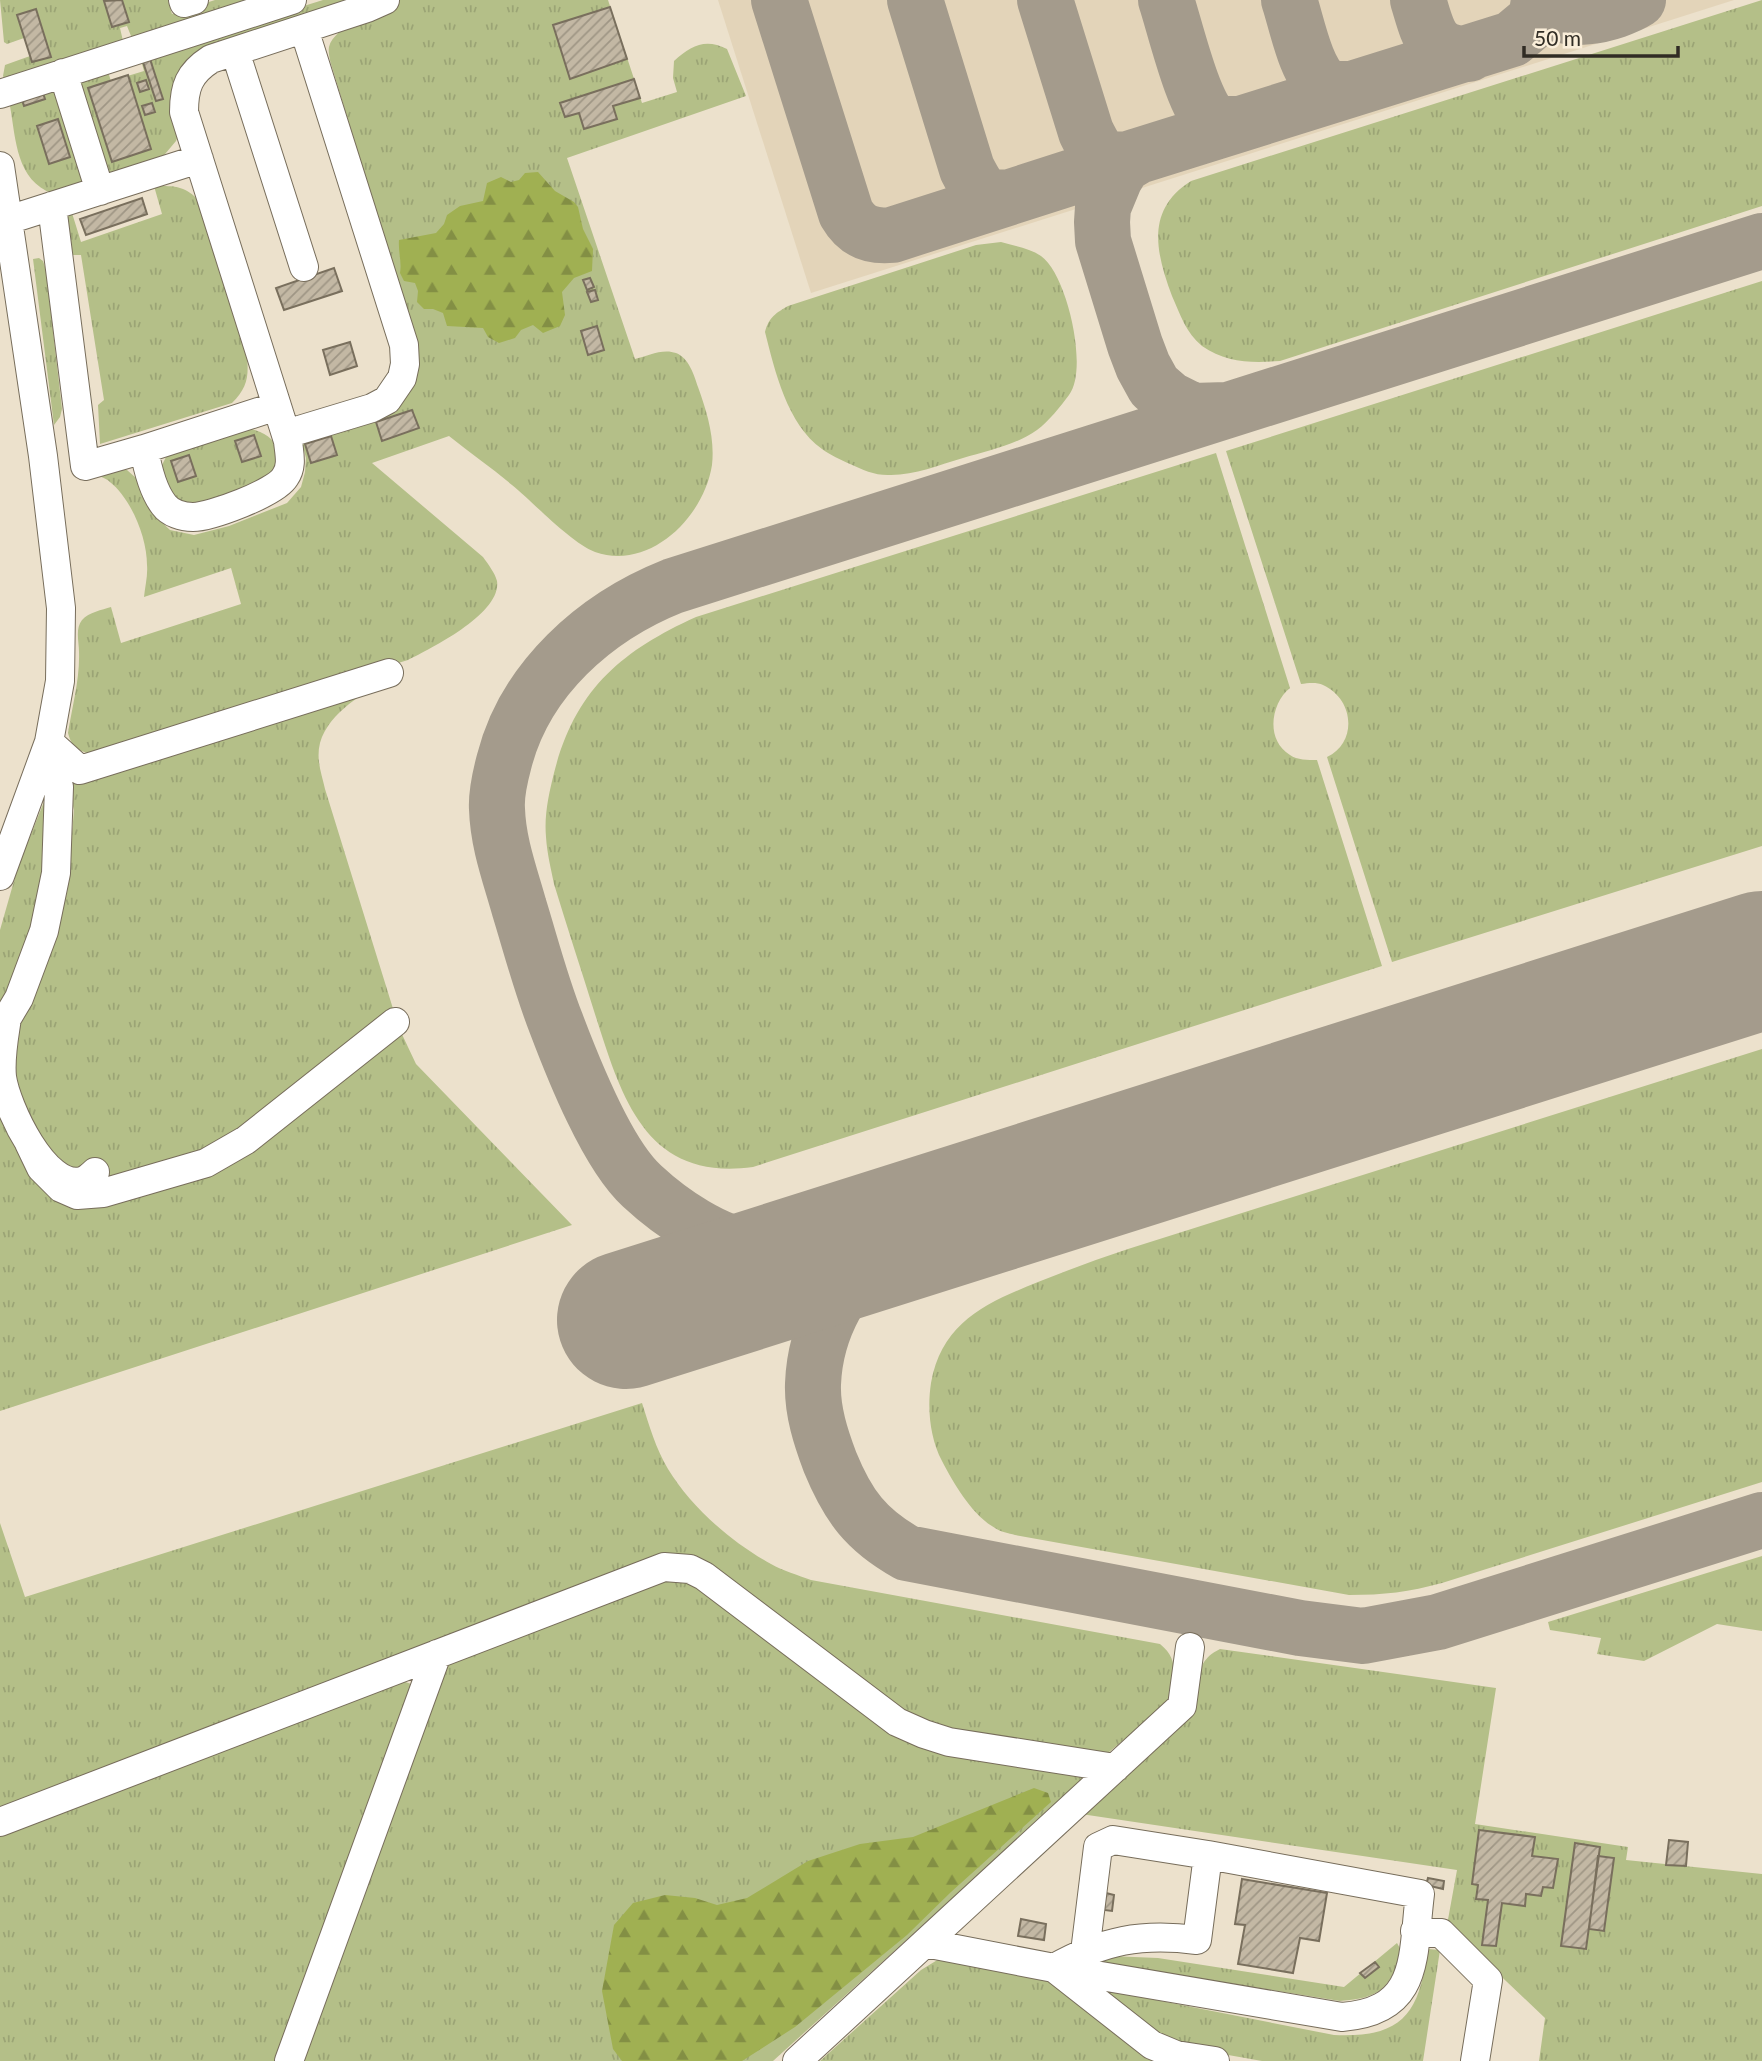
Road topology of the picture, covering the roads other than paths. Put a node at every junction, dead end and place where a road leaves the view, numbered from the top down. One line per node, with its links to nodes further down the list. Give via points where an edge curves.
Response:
1 (183, 0): 2 (lane)
2 (194, 0)
3 (292, 0): 7 (lane)
4 (385, 0): 5 (lane)
5 (304, 29): 6 (lane); 16 (lane, via 404,345 405,364 402,378 387,400)
6 (235, 51): 9 (lane, via 205,63 184,91 184,112); 14 (lane)
7 (63, 73): 8 (lane); 11 (lane)
8 (0, 94)
9 (199, 159): 11 (lane); 15 (lane)
10 (0, 166): 13 (lane)
11 (100, 191): 12 (lane)
12 (52, 206): 13 (lane); 17 (lane, via 85,466)
13 (8, 220): 19 (lane, via 61,608 60,681)
14 (304, 267)
15 (277, 406): 16 (lane); 17 (lane)
16 (286, 434): 17 (lane, via 291,463 272,491 194,517 164,506)
17 (144, 449)
18 (389, 673): 19 (lane, via 80,770)
19 (49, 741): 20 (lane); 22 (lane, via 59,788 56,873 44,931 19,998)
20 (0, 876)
21 (395, 1022): 23 (lane, via 246,1140 206,1163 103,1193 77,1195 61,1188 41,1168)
22 (4, 1024): 23 (lane, via 2,1079)
23 (29, 1143): 24 (lane, via 48,1168 66,1181 83,1181)
24 (96, 1172)
25 (1190, 1647): 27 (lane, via 1182,1706)
26 (437, 1654): 27 (lane, via 664,1567 690,1569 897,1721 924,1734); 28 (lane); 34 (lane)
27 (1115, 1768): 31 (lane)
28 (0, 1822)
29 (1208, 1855): 30 (lane, via 1420,1894); 32 (lane, via 1197,1940 1163,1936 1119,1941); 32 (lane, via 1113,1840 1098,1847)
30 (1415, 1931): 33 (lane, via 1404,1989 1388,2004 1363,2016 1342,2017); 37 (lane, via 1441,1933 1488,1980)
31 (925, 1943): 33 (lane); 35 (lane)
32 (1085, 1952): 33 (lane)
33 (1054, 1968): 36 (lane, via 1152,2045)
34 (289, 2061)
35 (797, 2061)
36 (1215, 2061)
37 (1475, 2061)

